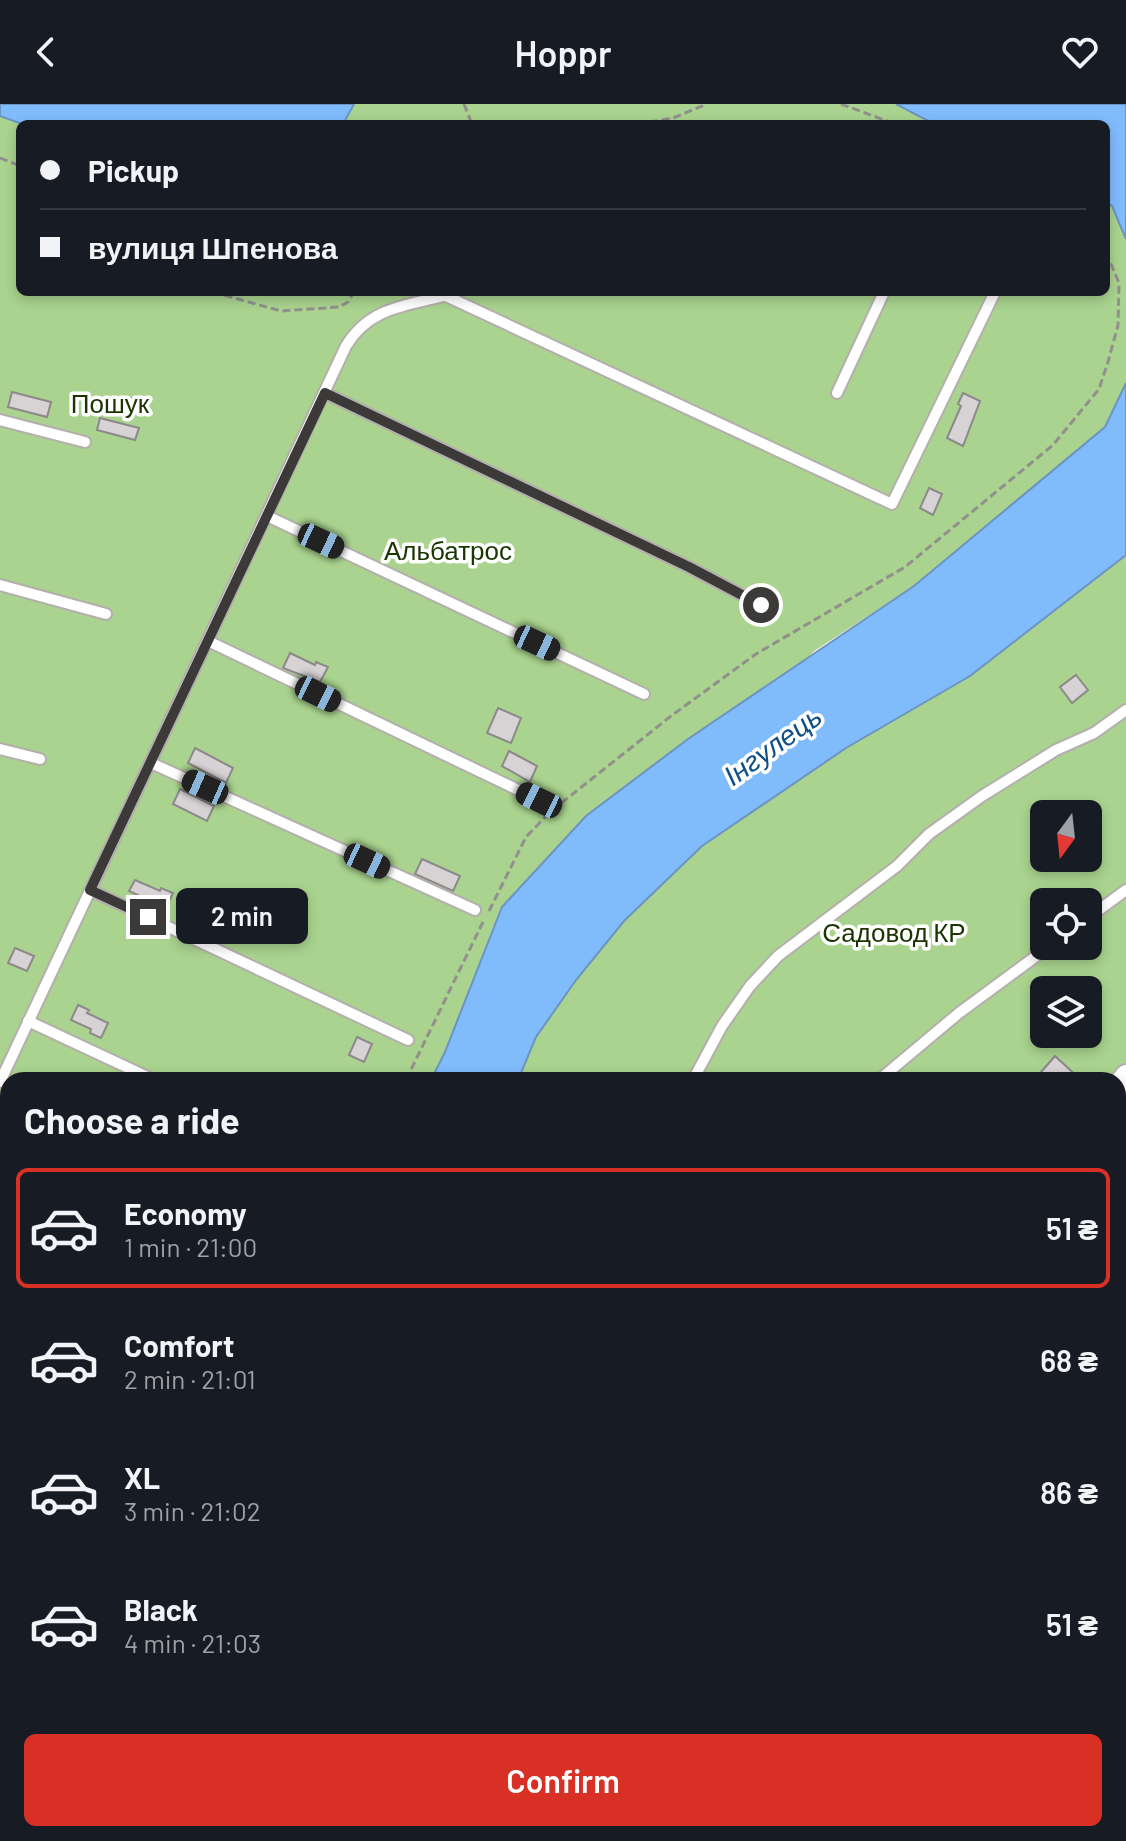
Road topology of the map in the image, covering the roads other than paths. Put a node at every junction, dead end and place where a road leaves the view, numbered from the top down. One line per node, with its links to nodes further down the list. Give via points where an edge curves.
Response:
1 (443, 296): 5 (lane, via 366,321 346,346)
2 (455, 296): 4 (lane, via 892,504)
3 (882, 296): 6 (lane)
4 (993, 296)
5 (325, 393): 9 (lane); 11 (lane)
6 (837, 393)
7 (0, 420): 8 (lane)
8 (85, 442)
9 (267, 516): 13 (lane); 14 (lane)
10 (0, 585): 12 (lane)
11 (761, 605)
12 (106, 614)
13 (208, 641): 18 (lane); 19 (lane)
14 (644, 694)
15 (1126, 710): 29 (lane, via 982,796 778,956 722,1026)
16 (0, 749): 17 (lane)
17 (40, 759)
18 (151, 763): 20 (lane); 23 (lane)
19 (539, 800)
20 (90, 890): 25 (lane); 26 (lane)
21 (1126, 890): 22 (lane)
22 (1102, 908)
23 (475, 910)
24 (1031, 960): 30 (lane)
25 (28, 1021): 27 (lane); 28 (lane)
26 (408, 1040)
27 (5, 1072)
28 (137, 1072)
29 (697, 1072)
30 (889, 1072)

